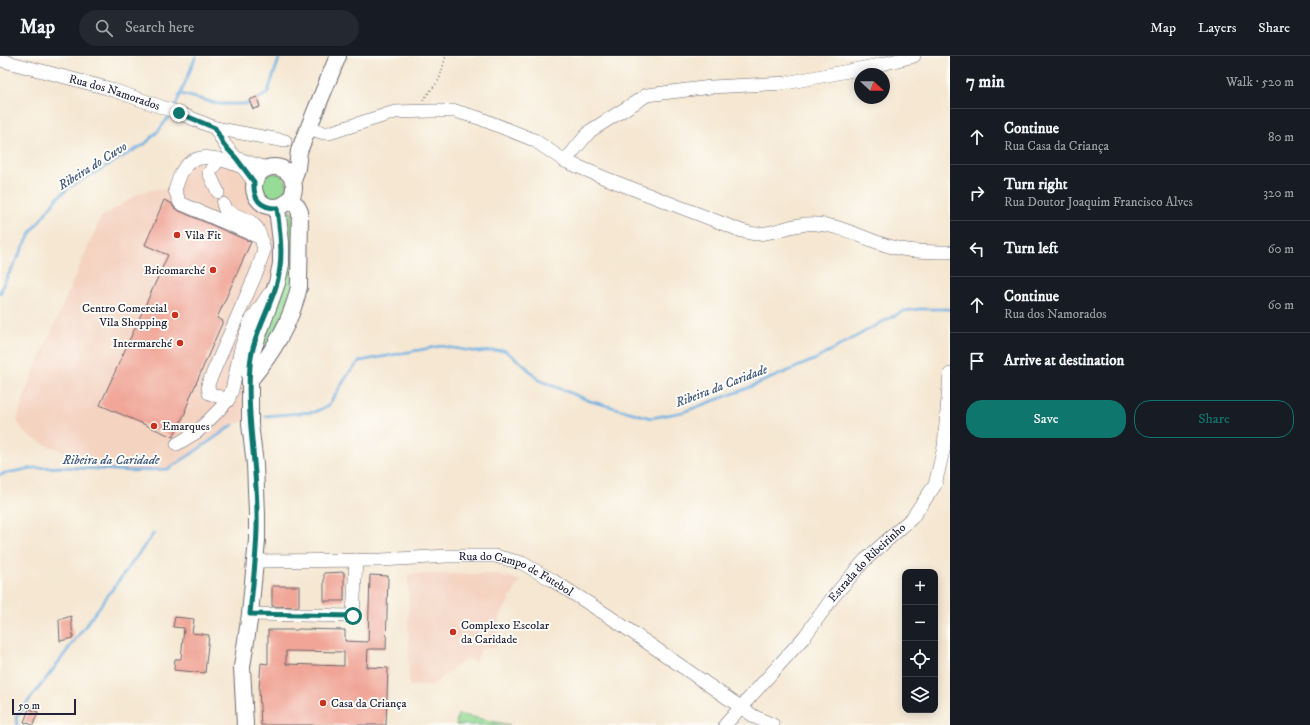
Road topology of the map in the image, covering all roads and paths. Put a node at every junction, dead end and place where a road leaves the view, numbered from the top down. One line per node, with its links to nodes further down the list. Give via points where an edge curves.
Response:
1 (338, 56): 7 (main road)
2 (446, 56): 5 (path, via 439,80)
3 (914, 56): 11 (street, via 786,83 711,87 647,95 590,130)
4 (0, 60): 6 (street, Rua dos Namorados, via 107,88)
5 (422, 102)
6 (215, 128): 8 (street, Rua dos Namorados); 12 (street, via 224,145)
7 (309, 128): 9 (main road); 11 (street, via 329,133 395,112 455,112 479,118 534,140)
8 (285, 141)
9 (299, 151): 13 (main road); 14 (main road)
10 (219, 159): 12 (street); 17 (street, via 209,173 225,210 251,222 258,228); 17 (street, via 199,158 190,162 182,172 175,190 180,203)
11 (565, 161): 18 (street, via 742,231 756,234 815,223 837,226 888,246 910,251)
12 (239, 162): 13 (street); 15 (street)
13 (270, 168): 14 (main road, via 286,171); 15 (main road, via 260,172)
14 (293, 181): 16 (main road, via 293,195)
15 (254, 182): 16 (main road, via 255,196 264,206 270,208)
16 (284, 204): 19 (main road); 21 (main road, via 297,206 300,212 297,299 283,332)
17 (261, 238): 22 (street, via 264,250 258,269 208,384 209,393)
18 (950, 252)
19 (277, 283): 21 (main road, via 252,352); 22 (street, via 250,322)
20 (950, 374): 27 (street, Estrada do Ribeirinho, via 944,446 935,485 912,518 865,560 833,597 805,636)
21 (250, 380): 25 (main road, via 250,424 257,514)
22 (228, 400): 23 (street, via 197,432)
23 (177, 444)
24 (356, 560): 25 (street, Rua do Campo de Futebol); 26 (street, via 353,616); 27 (street, Rua do Campo de Futebol, via 495,556 522,562 610,617)
25 (255, 561): 26 (main road)
26 (250, 614): 28 (main road, via 242,667)
27 (741, 707): 29 (street, Estrada do Ribeirinho); 30 (street, Rua do Campo de Futebol)
28 (245, 725)
29 (724, 725)
30 (773, 725)

